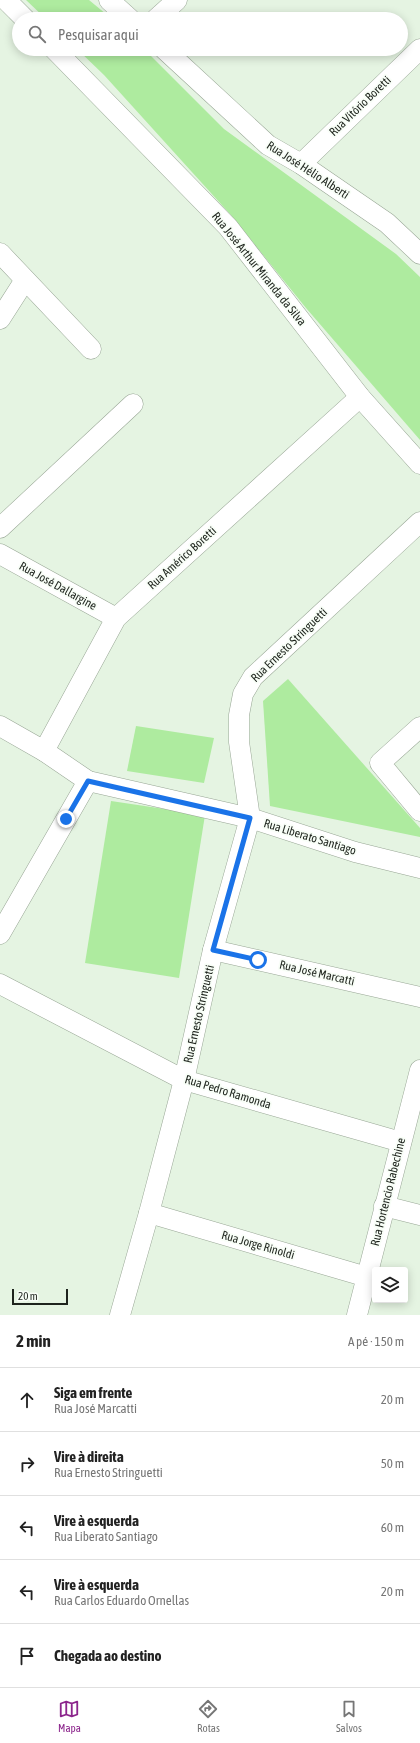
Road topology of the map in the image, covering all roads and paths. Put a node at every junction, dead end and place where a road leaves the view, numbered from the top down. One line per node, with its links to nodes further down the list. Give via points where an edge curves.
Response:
1 (6, 0): 4 (street)
2 (109, 0): 5 (street)
3 (177, 0): 6 (street)
4 (18, 12)
5 (122, 12)
6 (164, 12)
7 (420, 49): 10 (street, Rua Vitório Boretti)
8 (61, 56): 16 (street, Rua José Arthur Miranda da Silva, via 228,227)
9 (172, 56): 10 (street, Rua José Hélio Alberti, via 268,145)
10 (301, 164): 12 (street, Rua José Hélio Alberti, via 387,223)
11 (0, 253): 13 (street)
12 (420, 254)
13 (25, 280): 14 (street); 15 (street)
14 (0, 318)
15 (91, 349)
16 (360, 397): 18 (street, Rua José Arthur Miranda da Silva); 22 (street, Rua Américo Boretti)
17 (133, 404): 20 (street)
18 (420, 464)
19 (420, 522): 28 (street, Rua Ernesto Stringuetti, via 253,677 243,694 239,715 239,742)
20 (0, 528)
21 (0, 554): 22 (street, Rua José Dallargine)
22 (116, 618): 25 (street, Rua Américo Boretti)
23 (0, 726): 25 (street, Rua Liberato Santiago)
24 (420, 727): 27 (street, via 380,763)
25 (44, 751): 26 (street, Rua Liberato Santiago)
26 (88, 781): 28 (street, Rua Liberato Santiago); 30 (street)
27 (420, 811)
28 (250, 818): 29 (street, Rua Liberato Santiago, via 355,852); 31 (street, Rua Ernesto Stringuetti)
29 (420, 868)
30 (0, 934)
31 (213, 950): 33 (street, Rua José Marcatti); 35 (street, Rua Ernesto Stringuetti)
32 (0, 984): 35 (street, Rua Pedro Ramonda)
33 (420, 997)
34 (420, 1070): 36 (street, Rua Hortencio Rabechine)
35 (184, 1080): 36 (street, Rua Pedro Ramonda); 38 (street, Rua Ernesto Stringuetti)
36 (401, 1142): 37 (street, Rua Hortencio Rabechine)
37 (384, 1206): 39 (street); 40 (street, Rua Hortencio Rabechine)
38 (149, 1213): 40 (street, Rua Jorge Rinoldi); 41 (street, Rua Ernesto Stringuetti)
39 (420, 1215)
40 (367, 1277): 42 (street, Rua Hortencio Rabechine)
41 (120, 1315)
42 (357, 1315)

